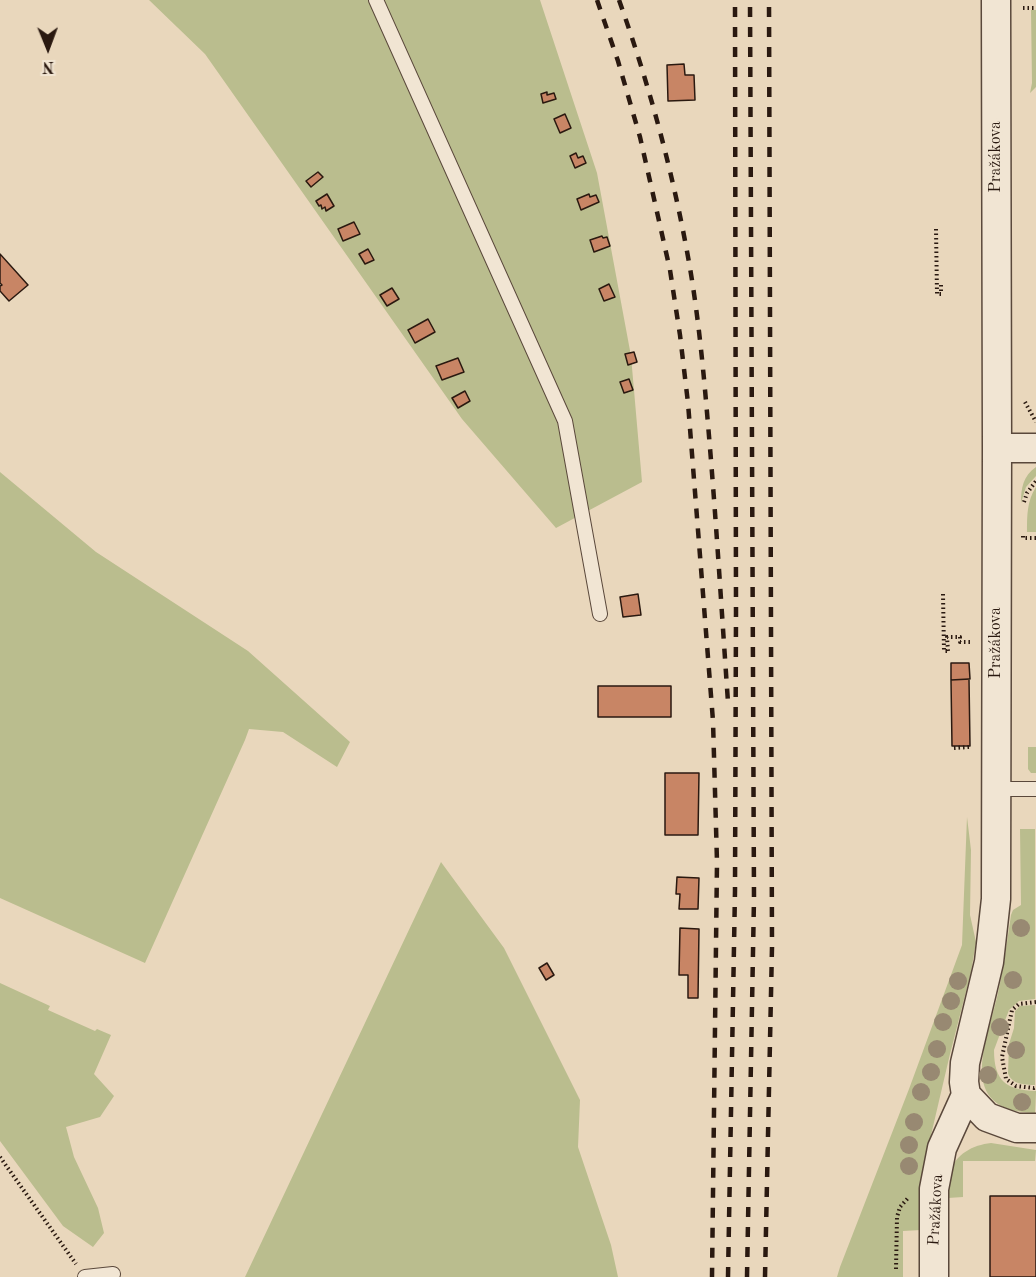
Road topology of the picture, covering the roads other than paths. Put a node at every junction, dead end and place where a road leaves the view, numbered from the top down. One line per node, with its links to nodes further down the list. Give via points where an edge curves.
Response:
1 (376, 0): 5 (lane, via 565,421)
2 (996, 0): 3 (street, Pražákova)
3 (997, 448): 4 (street); 6 (street, Pražákova)
4 (1036, 448)
5 (600, 614)
6 (997, 789): 7 (lane); 8 (street, Pražákova, via 996,899 989,962 964,1063)
7 (1036, 789)
8 (966, 1095): 9 (street, via 987,1117 1017,1128); 12 (street, Pražákova, via 942,1148 934,1189)
9 (1036, 1128)
10 (115, 1271): 11 (lane)
11 (85, 1277)
12 (934, 1277)

